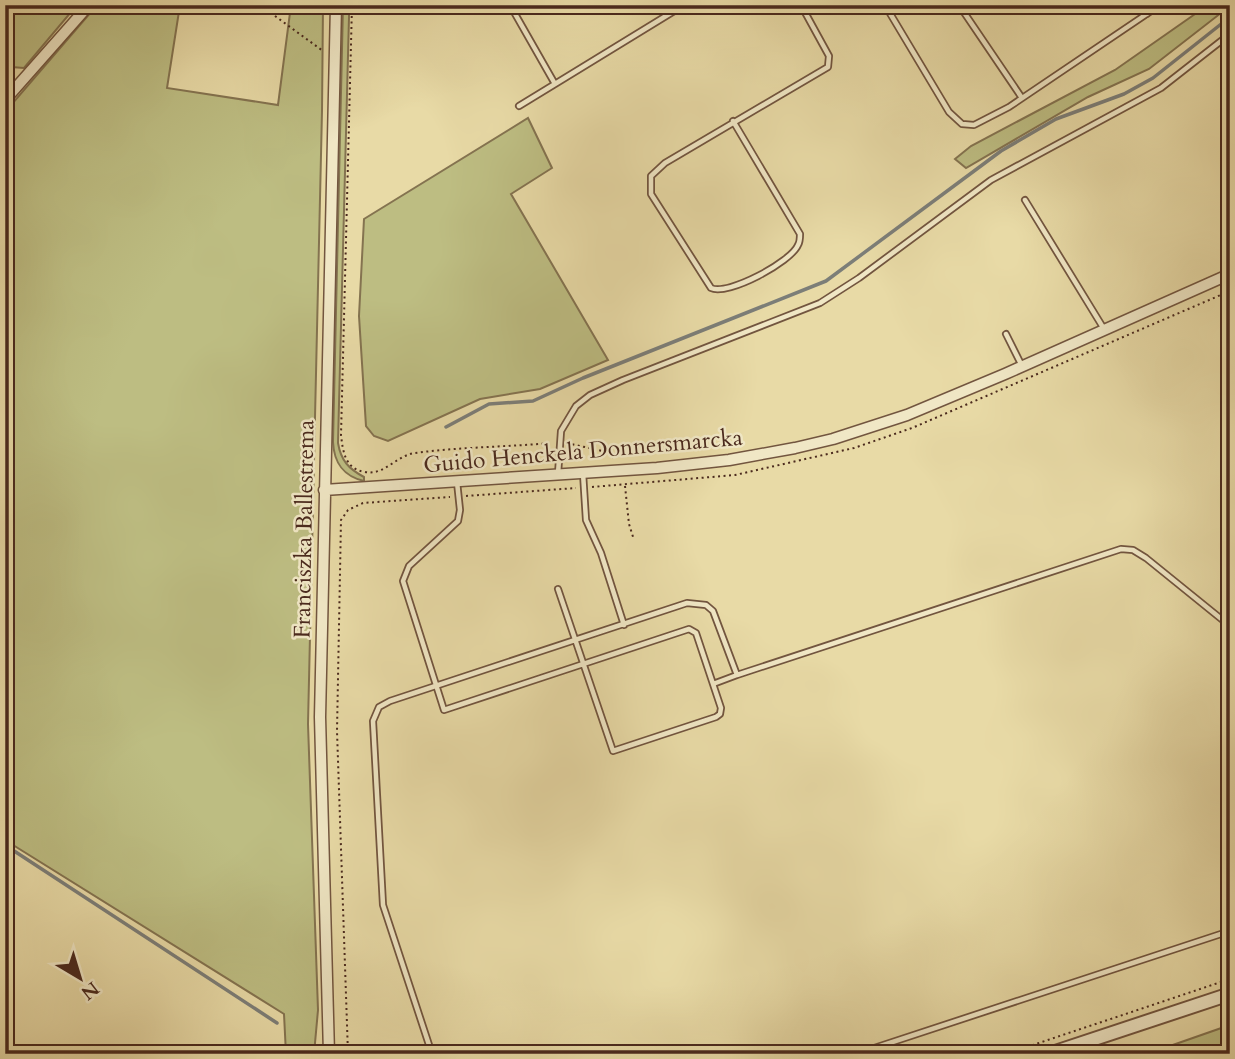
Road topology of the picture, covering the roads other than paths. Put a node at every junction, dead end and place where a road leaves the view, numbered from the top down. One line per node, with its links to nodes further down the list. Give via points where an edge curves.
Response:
1 (89, 5): 14 (street)
2 (336, 5): 25 (street, Franciszka Ballestrema)
3 (510, 5): 12 (lane)
4 (684, 5): 12 (lane)
5 (801, 5): 16 (lane, via 829,56 828,67)
6 (885, 5): 13 (lane, via 948,112 962,124 974,125)
7 (959, 5): 13 (lane)
8 (1141, 5): 10 (lane)
9 (1160, 5): 10 (lane)
10 (1147, 14): 13 (lane)
11 (1230, 34): 23 (lane, via 1161,88 991,180 820,303 590,396 576,406 561,431)
12 (555, 84): 15 (lane)
13 (1022, 98)
14 (5, 100)
15 (519, 106)
16 (733, 121): 16 (lane, via 800,234 798,246 788,256 738,286 716,291 650,194 651,176)
17 (1025, 200): 19 (lane)
18 (1230, 274): 19 (street, Guido Henckela Donnersmarcka)
19 (1104, 330): 21 (street, Guido Henckela Donnersmarcka)
20 (1006, 334): 21 (lane)
21 (1023, 367): 22 (street, Guido Henckela Donnersmarcka, via 907,415 820,442 706,463)
22 (583, 473): 23 (street, Guido Henckela Donnersmarcka); 27 (lane, via 586,520)
23 (558, 475): 24 (street, Guido Henckela Donnersmarcka)
24 (457, 481): 25 (street, Guido Henckela Donnersmarcka); 33 (lane, via 458,521 403,576)
25 (324, 490): 36 (street, Franciszka Ballestrema, via 320,717)
26 (558, 589): 29 (lane)
27 (624, 625): 29 (lane); 31 (lane, via 687,603 706,605 718,621)
28 (1230, 626): 31 (lane, via 1146,558 1121,549)
29 (575, 641): 30 (lane); 33 (lane)
30 (583, 664): 32 (lane, via 689,629 696,633); 32 (lane, via 613,751 716,718 721,708); 33 (lane, via 444,710)
31 (737, 675): 32 (lane)
32 (713, 684)
33 (436, 686): 37 (lane, via 390,701 379,707 373,720 383,905)
34 (1230, 931): 38 (lane)
35 (1230, 994): 39 (street)
36 (329, 1054)
37 (432, 1054)
38 (856, 1054)
39 (1049, 1054)

